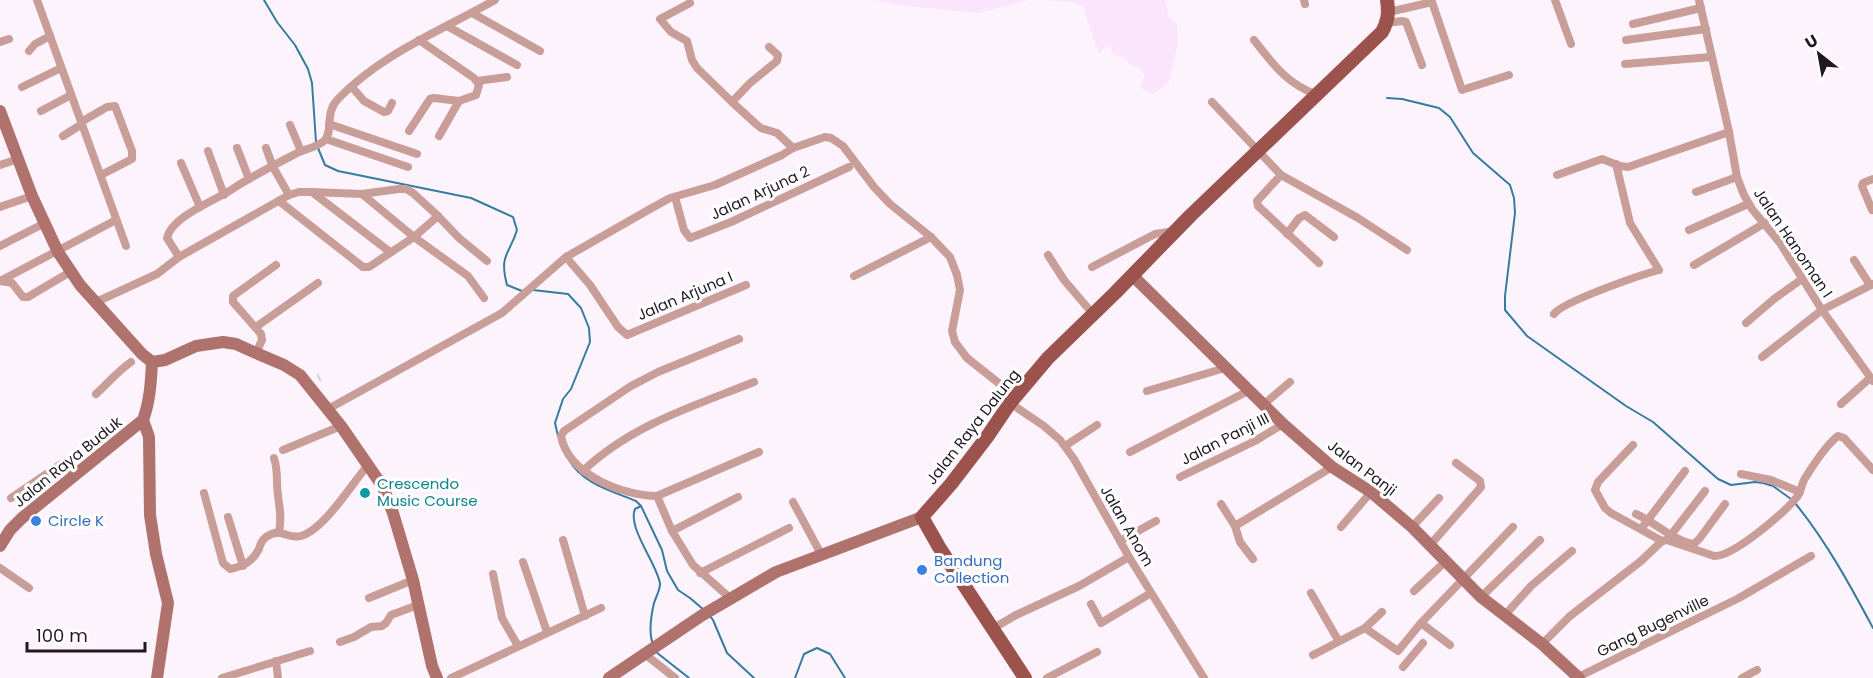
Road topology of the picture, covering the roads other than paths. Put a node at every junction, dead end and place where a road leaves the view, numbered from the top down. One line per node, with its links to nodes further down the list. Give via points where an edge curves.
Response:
1 (37, 0): 11 (street)
2 (495, 0): 7 (street)
3 (1555, 0): 17 (street)
4 (690, 3): 34 (street, via 660,19 671,32 687,41 697,68)
5 (1700, 4): 8 (street); 10 (street, Jalan Hanoman I)
6 (1388, 12): 24 (street, via 1406,22); 26 (street, via 1432,2 1462,90); 31 (main road, Jalan Raya Dalung, via 1373,41)
7 (472, 13): 9 (street); 20 (street)
8 (1633, 24)
9 (447, 26): 13 (street); 23 (street)
10 (1706, 29): 15 (street); 21 (street, Jalan Hanoman I)
11 (50, 36): 19 (street); 25 (street)
12 (9, 39): 16 (street)
13 (419, 40): 28 (street); 30 (street)
14 (1254, 40): 31 (street, via 1292,84)
15 (1626, 40)
16 (0, 42)
17 (1571, 44)
18 (769, 47): 34 (street, via 778,56 777,61)
19 (29, 51)
20 (540, 51)
21 (1712, 57): 22 (street); 43 (street, Jalan Hanoman I)
22 (1625, 64)
23 (517, 65)
24 (1422, 65)
25 (61, 68): 29 (street); 32 (street)
26 (1509, 75)
27 (507, 77): 28 (street)
28 (477, 81): 33 (street, via 476,95)
29 (22, 87)
30 (352, 87): 36 (street, via 364,101 384,112); 40 (street, via 330,109)
31 (1316, 94): 50 (main road, Jalan Raya Dalung)
32 (71, 96): 38 (street); 39 (street)
33 (459, 102): 42 (street, via 430,99); 45 (street)
34 (732, 102): 49 (street, via 761,128 777,133)
35 (1212, 102): 50 (street)
36 (392, 103)
37 (0, 111): 54 (street)
38 (41, 111)
39 (81, 123): 44 (street); 62 (street); 62 (street, via 115,106 129,141 132,159)
40 (329, 124): 46 (street); 53 (street)
41 (290, 125): 52 (street)
42 (409, 131)
43 (1729, 132): 56 (street, via 1628,167); 64 (street, Jalan Hanoman I)
44 (63, 136)
45 (439, 136)
46 (324, 141): 52 (street); 59 (street)
47 (237, 148): 65 (street)
48 (266, 148): 58 (street)
49 (793, 148): 73 (street, via 715,185); 87 (street, via 825,137 837,141 890,204)
50 (1258, 150): 61 (street); 84 (main road, Jalan Raya Dalung)
51 (208, 151): 70 (street)
52 (301, 151): 58 (street)
53 (417, 154)
54 (18, 159): 57 (street); 72 (street)
55 (181, 163): 77 (street)
56 (1616, 164): 63 (street, via 1602,159); 115 (street, via 1630,223 1659,270 1577,299)
57 (0, 165)
58 (273, 167): 65 (street); 71 (street)
59 (408, 167)
60 (849, 167): 73 (street, Jalan Arjuna 2, via 690,238)
61 (1281, 174): 85 (street, via 1257,203); 91 (street)
62 (101, 175): 80 (street)
63 (1557, 175)
64 (1737, 177): 68 (street); 75 (street, Jalan Hanoman I)
65 (249, 179): 70 (street)
66 (1873, 179): 78 (street, via 1862,186)
67 (312, 192): 69 (street); 71 (street); 93 (street)
68 (1696, 192)
69 (362, 194): 79 (street, via 406,189); 86 (street)
70 (224, 195): 77 (street)
71 (289, 195): 74 (street)
72 (32, 196): 76 (street); 82 (street)
73 (675, 197): 96 (street)
74 (279, 201): 93 (street, via 363,267); 95 (street)
75 (1749, 204): 81 (street, Jalan Hanoman I); 83 (street)
76 (0, 207)
77 (200, 207): 95 (street, via 174,225 167,235)
78 (1872, 210)
79 (438, 216): 86 (street); 98 (street)
80 (116, 220): 90 (street); 92 (street)
81 (1765, 223): 101 (street); 106 (street, Jalan Hanoman I)
82 (45, 224): 89 (street); 92 (street)
83 (1689, 230)
84 (1175, 231): 102 (street, via 1155,234); 104 (main road, Jalan Raya Dalung)
85 (1287, 234): 88 (street, via 1305,215); 99 (street)
86 (414, 237): 93 (street); 111 (street, via 468,276)
87 (931, 237): 105 (street); 130 (street, Jalan Anom, via 950,257 957,275 960,290 952,331 955,342)
88 (1334, 237)
89 (0, 246)
90 (126, 246)
91 (1407, 250)
92 (58, 252): 103 (street); 107 (street)
93 (390, 252)
94 (1048, 255): 114 (street)
95 (179, 257): 112 (street, via 157,274)
96 (566, 257): 110 (street, Jalan Arjuna I, via 627,335); 133 (street, via 502,313)
97 (1854, 260): 109 (street)
98 (487, 261)
99 (1319, 263)
100 (276, 265): 117 (street, via 233,296)
101 (1694, 266)
102 (1092, 267)
103 (70, 272): 107 (street, via 28,297 23,297 12,284); 112 (street)
104 (1132, 275): 114 (main road, Jalan Raya Dalung); 123 (street, Jalan Panji)
105 (854, 276)
106 (1802, 279): 113 (street, Jalan Hanoman I); 116 (street)
107 (0, 281)
108 (318, 283): 117 (street)
109 (1872, 284): 113 (street)
110 (746, 285)
111 (484, 298)
112 (94, 303): 122 (street)
113 (1822, 310): 120 (street); 124 (street, Jalan Hanoman I)
114 (1093, 314): 130 (main road, Jalan Raya Dalung)
115 (1554, 314)
116 (1746, 323)
117 (256, 327): 119 (street, via 262,338)
118 (739, 339): 148 (street, via 631,386 564,431 562,444)
119 (256, 352): 122 (street, via 236,344 212,343); 133 (street, via 296,371)
120 (1762, 357)
121 (131, 362): 129 (street)
122 (152, 362): 134 (street, Jalan Raya Buduk, via 151,389)
123 (1225, 368): 127 (street, Jalan Panji); 128 (street)
124 (1872, 380): 131 (street)
125 (753, 382): 148 (street, via 655,421 629,435)
126 (1290, 382): 132 (street)
127 (1248, 391): 132 (street, Jalan Panji); 142 (street)
128 (1147, 392)
129 (96, 394)
130 (1013, 400): 139 (street, Jalan Anom); 165 (main road, Jalan Raya Dalung)
131 (1841, 404)
132 (1263, 405): 135 (street, Jalan Panji)
133 (328, 409): 137 (street)
134 (143, 420): 150 (street, Jalan Raya Buduk); 226 (street, via 149,437 150,515 168,603)
135 (1283, 424): 147 (street, Jalan Panji); 152 (street, Jalan Panji III)
136 (1097, 425): 139 (street)
137 (341, 426): 140 (street); 146 (street)
138 (1634, 445): 174 (street, via 1595,490 1605,508)
139 (1065, 446): 180 (street, Jalan Anom)
140 (283, 450)
141 (759, 452): 157 (street)
142 (1130, 452)
143 (274, 458): 175 (street, via 282,514)
144 (1456, 463): 181 (street, via 1480,481 1481,487)
145 (1871, 464): 156 (street, via 1838,436 1804,479)
146 (369, 467): 175 (street, via 331,514 303,536); 195 (street, via 388,499)
147 (1332, 467): 154 (street, Jalan Panji); 169 (street)
148 (583, 471): 157 (street, via 629,493)
149 (1685, 471): 167 (street)
150 (76, 473): 159 (street, via 61,464); 182 (street, Jalan Raya Buduk, via 16,523)
151 (1741, 474): 156 (street, via 1771,480)
152 (1180, 477)
153 (1705, 491): 177 (street)
154 (1371, 492): 171 (street); 172 (street, Jalan Panji)
155 (204, 494): 190 (street, via 223,563 230,569)
156 (1799, 494): 177 (street, via 1737,548 1719,557)
157 (657, 496): 176 (street)
158 (738, 497): 176 (street)
159 (11, 498)
160 (1439, 498): 172 (street)
161 (793, 502): 184 (street)
162 (1221, 504): 169 (street)
163 (1725, 504): 177 (street, via 1694,544)
164 (1636, 514): 167 (street)
165 (922, 517): 184 (street, Jalan Raya Dalung); 211 (main road)
166 (228, 518): 190 (street)
167 (1648, 519): 174 (street); 177 (street)
168 (1156, 521): 180 (street)
169 (1235, 526): 187 (street, via 1239,542)
170 (1513, 526): 194 (street)
171 (1341, 527)
172 (1412, 527): 181 (street, Jalan Panji)
173 (789, 528): 192 (street)
174 (1641, 529): 177 (street)
175 (279, 531): 190 (street, via 265,538 251,561)
176 (672, 531): 192 (street)
177 (1667, 539): 216 (street, via 1570,615)
178 (562, 540): 208 (street)
179 (1540, 540): 200 (street)
180 (1120, 541): 186 (street, Jalan Anom)
181 (1431, 544): 189 (street, Jalan Panji)
182 (0, 546)
183 (1572, 551): 207 (street, via 1531,586)
184 (821, 554): 202 (street, Jalan Raya Dalung, via 776,572)
185 (1811, 556): 236 (street, Gang Bugenville, via 1739,598)
186 (1129, 557): 198 (street, Jalan Anom); 211 (street)
187 (1253, 559)
188 (522, 561): 212 (street)
189 (1446, 561): 194 (street, Jalan Panji); 197 (street)
190 (243, 566)
191 (0, 568): 196 (street)
192 (700, 573): 202 (street)
193 (493, 574): 218 (street, via 502,618)
194 (1463, 579): 200 (street, Jalan Panji); 209 (street)
195 (413, 580): 201 (street); 204 (street)
196 (29, 588)
197 (1414, 591)
198 (1151, 592): 203 (street, via 1101,623); 235 (street, Jalan Anom)
199 (1311, 593): 213 (street)
200 (1481, 597): 207 (street, Jalan Panji)
201 (369, 598)
202 (730, 598): 222 (street, Jalan Raya Dalung)
203 (1091, 604)
204 (418, 605): 214 (street, via 391,615 382,626); 229 (street)
205 (601, 608): 208 (street)
206 (1382, 612): 210 (street)
207 (1506, 615): 216 (street, Jalan Panji)
208 (585, 616): 212 (street)
209 (1421, 623): 217 (street); 220 (street)
210 (1365, 628): 213 (street); 220 (street)
211 (992, 629): 233 (main road)
212 (548, 632): 218 (street)
213 (1338, 640): 223 (street)
214 (340, 642)
215 (1423, 643): 220 (street, via 1406,664)
216 (1542, 644): 236 (street, Jalan Panji)
217 (1450, 645)
218 (518, 646): 230 (street)
219 (310, 651): 224 (street)
220 (1398, 651)
221 (1097, 652): 234 (street)
222 (646, 655): 231 (street, Jalan Raya Dalung); 232 (street)
223 (1313, 655)
224 (276, 661): 227 (street); 228 (street)
225 (1757, 670): 237 (street)
226 (157, 678)
227 (222, 678)
228 (278, 678)
229 (437, 678)
230 (451, 678)
231 (609, 678)
232 (675, 678)
233 (1025, 678)
234 (1047, 678)
235 (1204, 678)
236 (1579, 678)
237 (1742, 678)

